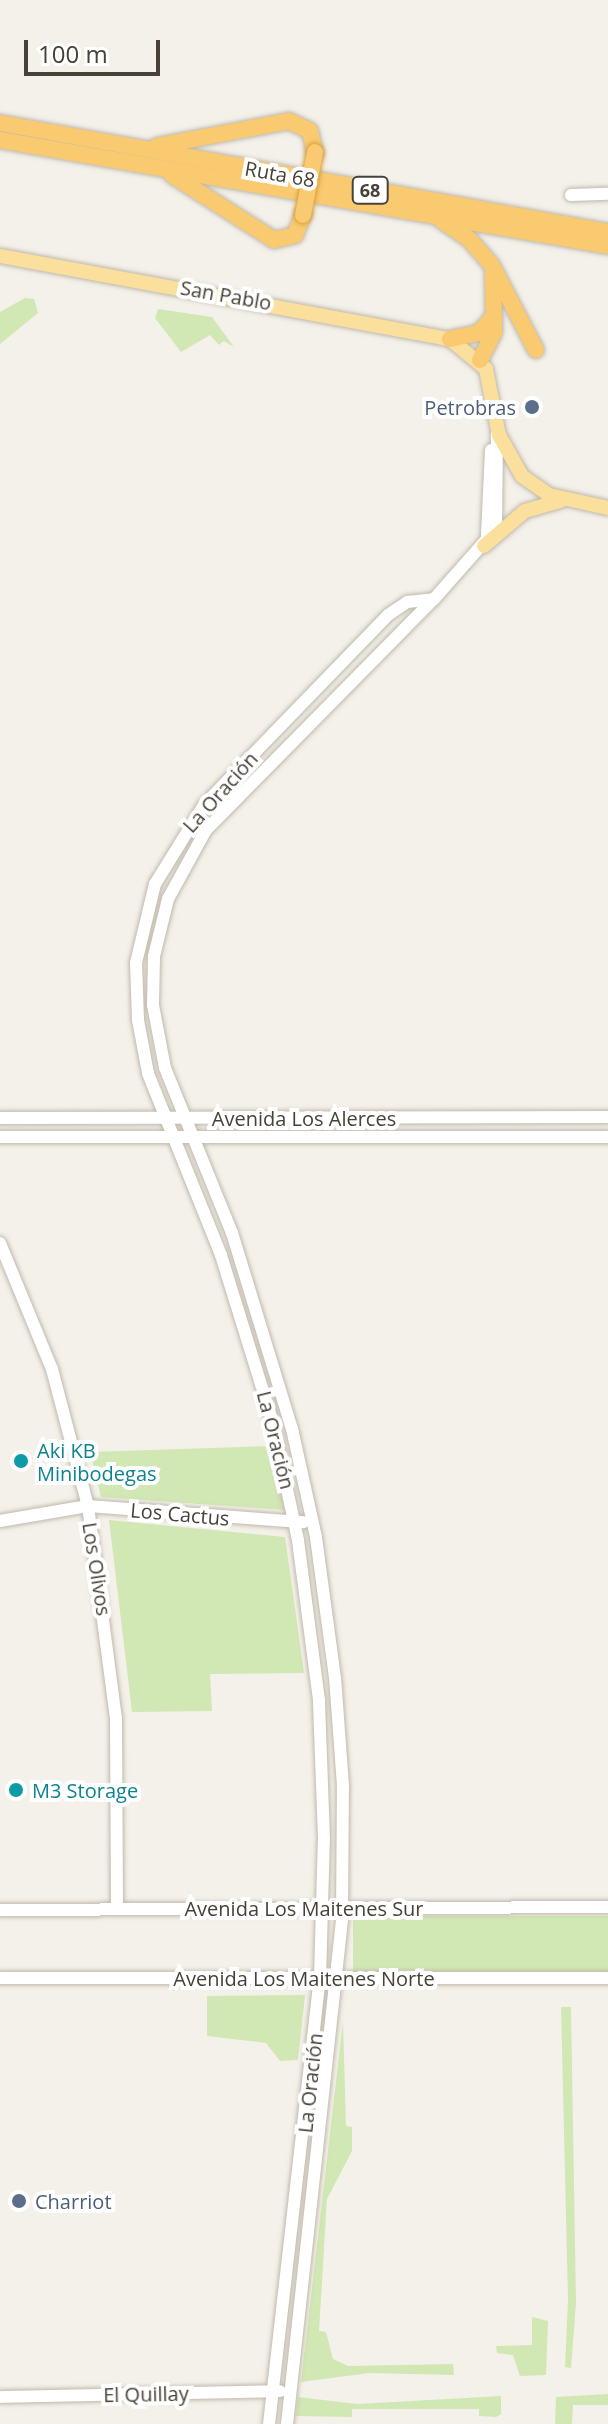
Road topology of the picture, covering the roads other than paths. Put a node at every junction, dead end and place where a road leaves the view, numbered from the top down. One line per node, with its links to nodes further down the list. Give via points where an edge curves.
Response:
1 (0, 123): 3 (highway, Ruta 68 / 68)
2 (0, 140): 4 (highway, Ruta 68 / 68)
3 (132, 148): 4 (highway, bridge, via 199,142 289,121 310,131 315,152 295,235 274,240 204,192); 8 (highway, Ruta 68 / 68)
4 (148, 165): 7 (highway, Ruta 68 / 68)
5 (608, 194): 6 (street)
6 (571, 195)
7 (429, 215): 9 (highway, Ruta 68 / 68); 11 (highway, via 460,231)
8 (608, 232)
9 (608, 246)
10 (0, 256): 13 (main road, San Pablo)
11 (491, 264): 12 (highway); 14 (highway)
12 (495, 314): 13 (highway, via 484,330); 15 (highway, via 492,342)
13 (450, 339): 15 (main road)
14 (536, 350)
15 (480, 360): 16 (main road, via 490,378)
16 (496, 422): 17 (main road, via 522,476 543,492); 19 (street, via 498,520)
17 (570, 502): 18 (main road); 19 (main road, via 530,508)
18 (608, 508)
19 (484, 546): 20 (street, La Oración)
20 (434, 599): 21 (street, La Oración, via 407,602 388,615); 22 (street, La Oración)
21 (204, 805): 22 (street); 23 (street, La Oración, via 161,871 138,945 140,1035)
22 (217, 817): 26 (street, La Oración, via 174,886 154,956 157,1035)
23 (165, 1117): 25 (street, Avenida Los Alerces); 26 (street, Avenida Los Alerces); 27 (street, La Oración)
24 (608, 1117): 26 (street, Avenida Los Alerces)
25 (0, 1118)
26 (186, 1119): 28 (street, La Oración)
27 (174, 1136): 28 (street, Avenida Los Alerces); 29 (street, Avenida Los Alerces); 35 (street, La Oración, via 248,1334)
28 (194, 1136): 30 (street, Avenida Los Alerces); 34 (street, La Oración, via 264,1326)
29 (0, 1137)
30 (608, 1137)
31 (0, 1243): 32 (street, Los Olivos, via 52,1369)
32 (88, 1506): 33 (street, Los Cactus); 35 (street, Los Cactus); 37 (street, Los Olivos, via 116,1718)
33 (0, 1521)
34 (312, 1521): 35 (street, Los Cactus); 39 (street, La Oración, via 337,1700)
35 (295, 1523): 38 (street, La Oración, via 319,1700)
36 (608, 1907): 39 (street, Avenida Los Maitenes Sur)
37 (117, 1909): 38 (street, Avenida Los Maitenes Sur); 40 (street, Avenida Los Maitenes Sur)
38 (324, 1909): 39 (street, Avenida Los Maitenes Sur); 42 (street, La Oración)
39 (343, 1909): 44 (street, La Oración)
40 (0, 1910)
41 (0, 1978): 42 (street, Avenida Los Maitenes Norte)
42 (320, 1978): 44 (street, Avenida Los Maitenes Norte); 45 (street, La Oración)
43 (608, 1978): 44 (street, Avenida Los Maitenes Norte)
44 (338, 1979): 46 (street, La Oración)
45 (273, 2391): 46 (street, El Quillay); 47 (street, El Quillay); 48 (street, La Oración)
46 (291, 2392): 49 (street, La Oración)
47 (0, 2397)
48 (269, 2424)
49 (287, 2424)

